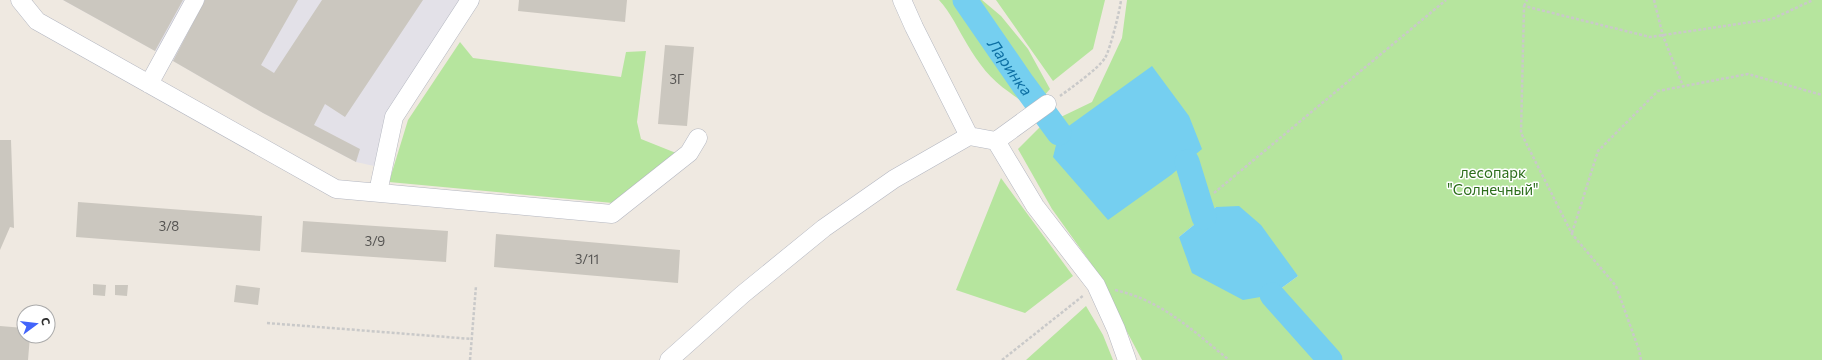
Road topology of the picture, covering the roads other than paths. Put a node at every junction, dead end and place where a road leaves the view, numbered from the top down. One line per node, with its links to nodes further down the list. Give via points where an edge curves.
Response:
1 (20, 0): 5 (lane, via 37,21)
2 (194, 0): 5 (lane)
3 (470, 0): 10 (lane, via 394,117)
4 (902, 0): 7 (lane)
5 (149, 84): 10 (lane, via 336,189)
6 (1043, 108): 9 (lane)
7 (969, 136): 9 (lane); 11 (lane, via 894,178 824,228 742,294)
8 (698, 138): 10 (lane, via 689,152 612,214)
9 (996, 141): 12 (lane, via 1035,206 1096,285)
10 (378, 192)
11 (669, 360)
12 (1127, 360)

